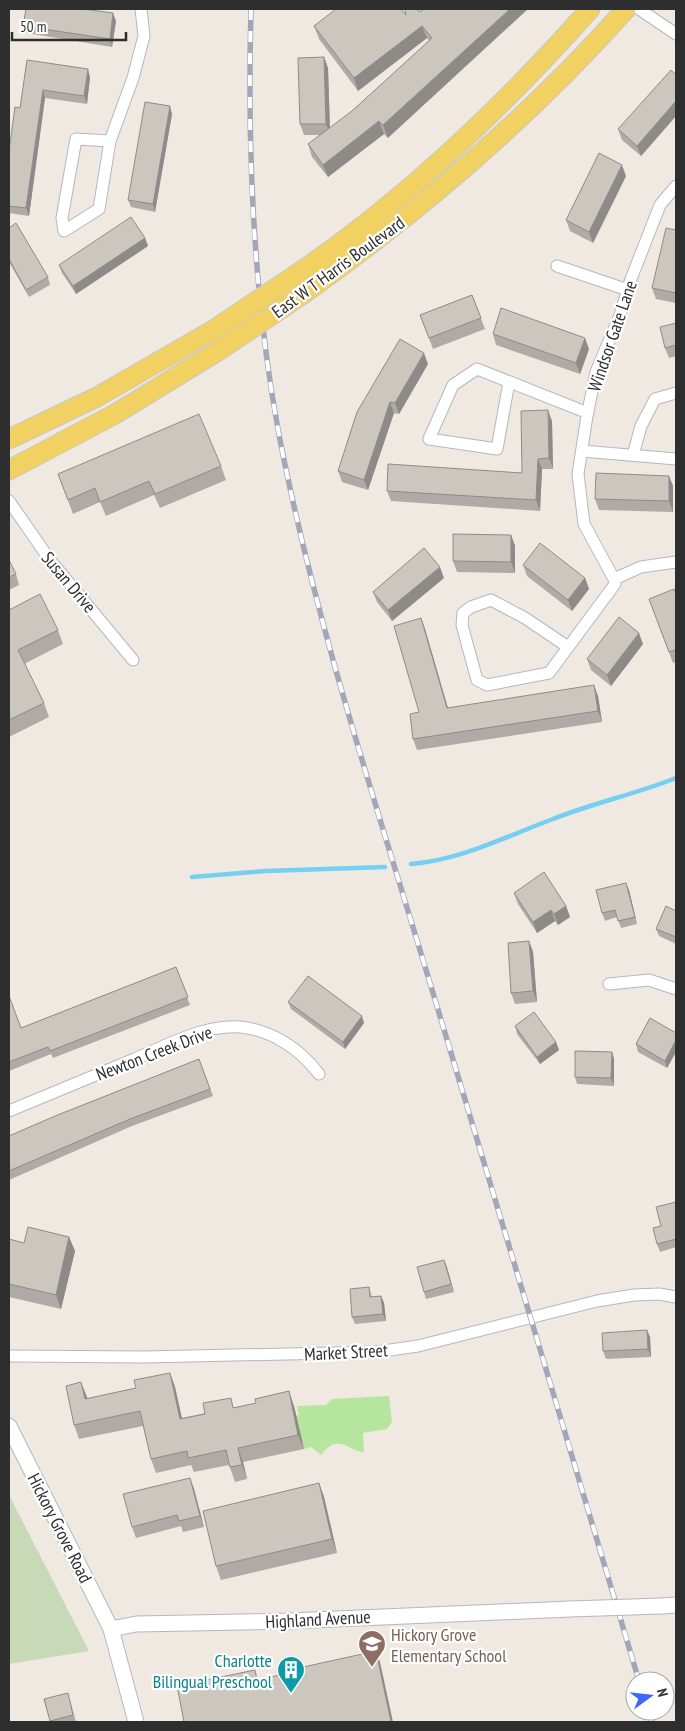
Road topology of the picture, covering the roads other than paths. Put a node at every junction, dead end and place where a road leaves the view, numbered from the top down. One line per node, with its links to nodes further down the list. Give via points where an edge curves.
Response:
1 (141, 9): 6 (street, via 144,36)
2 (590, 9): 13 (main road, East W T Harris Boulevard, bridge, via 493,111 370,221 215,329 98,397)
3 (626, 9): 17 (main road, East W T Harris Boulevard, bridge, via 553,86 474,160 380,238 218,351 115,414)
4 (639, 9): 5 (street)
5 (676, 34)
6 (110, 141): 6 (street, via 99,209 64,231 62,218 76,138)
7 (676, 186): 9 (street, Windsor Gate Lane, via 660,205)
8 (557, 266): 9 (street)
9 (628, 290): 12 (street, Windsor Gate Lane, via 596,372)
10 (509, 382): 10 (street, via 477,369 453,385 429,439 497,449); 12 (street)
11 (676, 393): 15 (street, via 655,399 641,426)
12 (588, 413): 14 (street, Windsor Gate Lane)
13 (9, 439)
14 (582, 451): 15 (street); 20 (street, Windsor Gate Lane, via 578,474 584,524)
15 (633, 456): 16 (street)
16 (676, 459)
17 (9, 470)
18 (9, 501): 22 (street, Susan Drive, via 34,540)
19 (676, 562): 20 (street, via 641,567)
20 (614, 579): 21 (street, via 615,584)
21 (568, 647): 21 (street, via 549,673 487,685 478,680 462,625 463,613 491,600)
22 (133, 660)
23 (609, 984): 24 (street, via 649,980)
24 (676, 989)
25 (319, 1074): 26 (street, Newton Creek Drive, via 302,1055 279,1038 239,1027 221,1028 188,1037)
26 (9, 1111)
27 (676, 1297): 28 (street, Market Street, via 634,1295 606,1300 418,1346 376,1352)
28 (9, 1356)
29 (9, 1426): 31 (street, Hickory Grove Road)
30 (669, 1605): 31 (street, Highland Avenue, bridge, via 136,1624)
31 (110, 1629): 32 (street, Hickory Grove Road)
32 (136, 1722)

